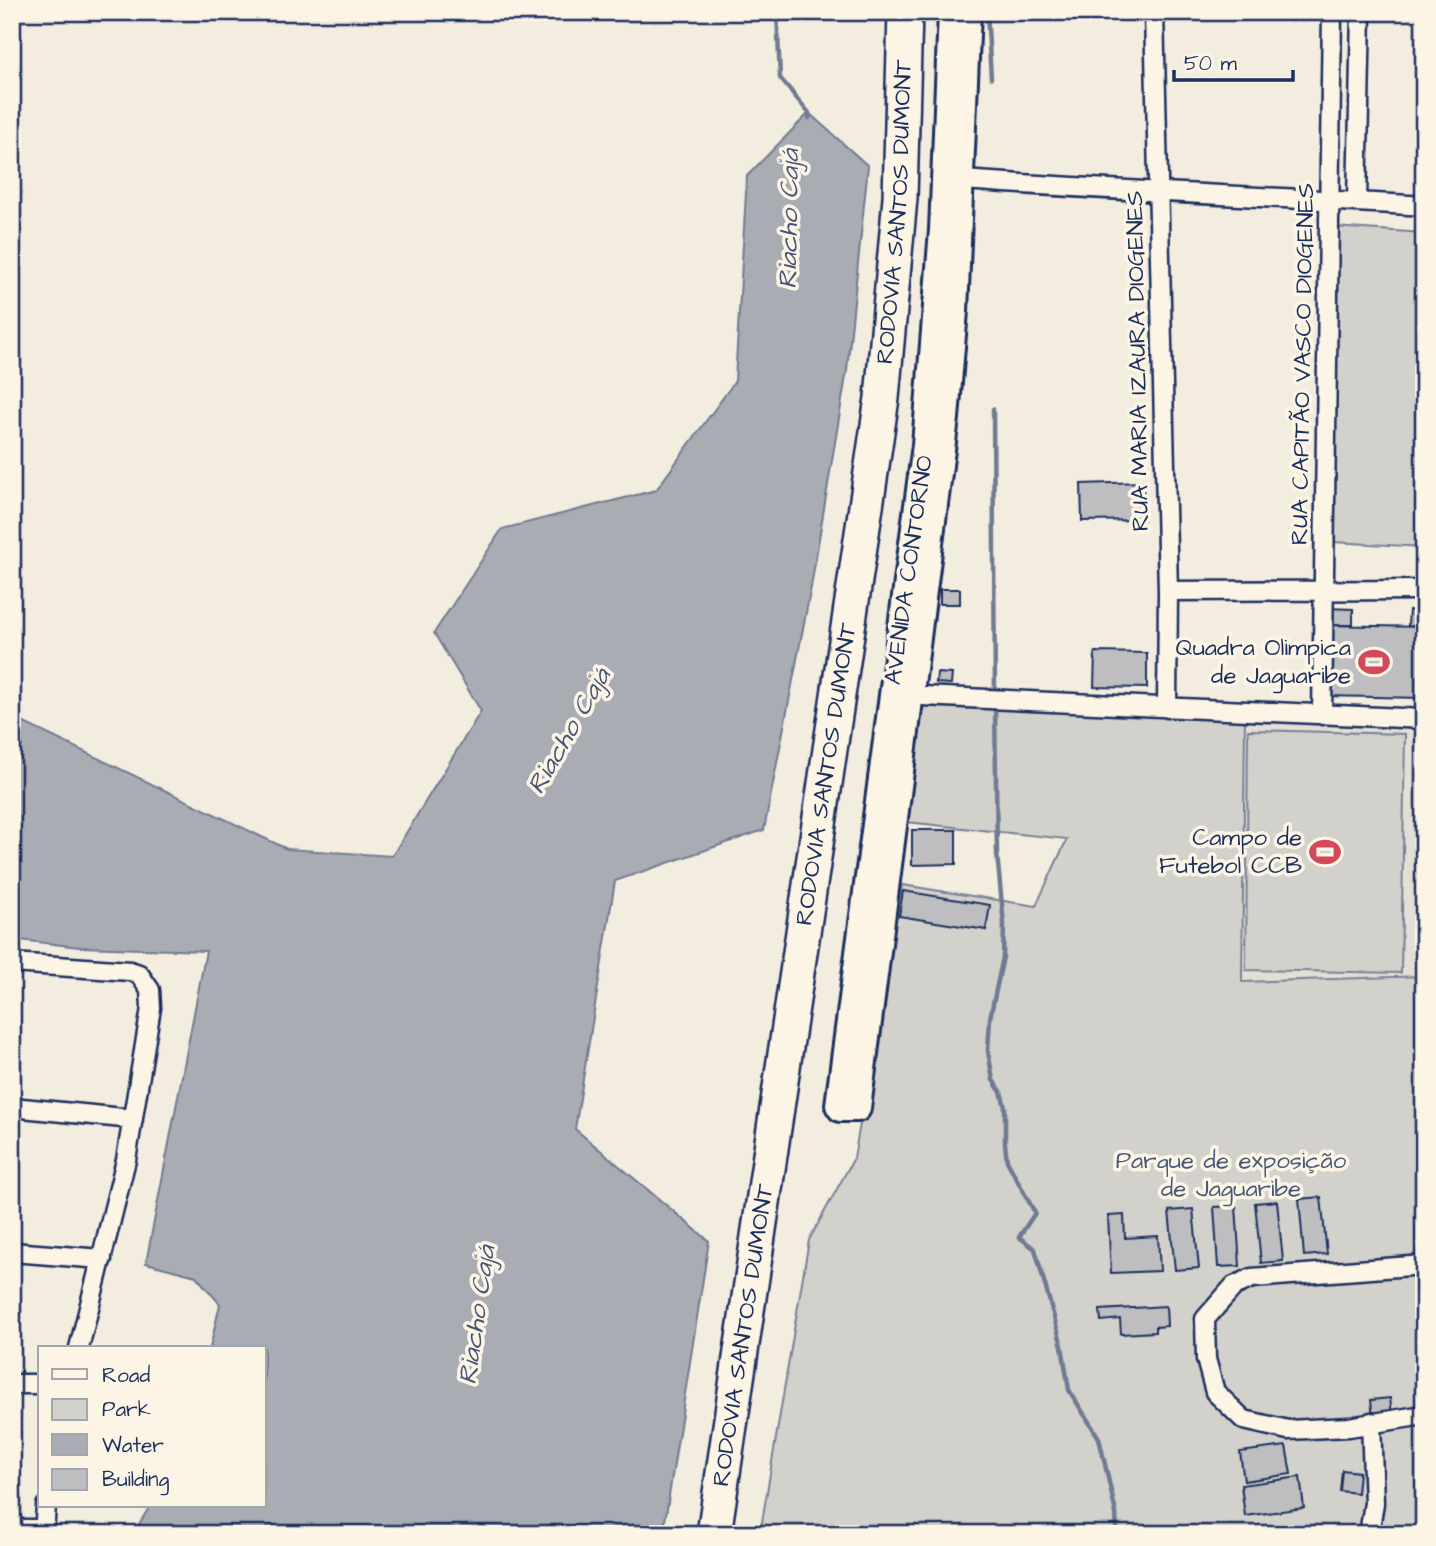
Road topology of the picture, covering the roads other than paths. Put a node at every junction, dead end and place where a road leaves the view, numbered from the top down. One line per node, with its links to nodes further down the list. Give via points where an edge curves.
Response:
1 (905, 12): 36 (highway, RODOVIA SANTOS DUMONT, via 900,198 882,398)
2 (952, 12): 9 (street)
3 (967, 12): 9 (street)
4 (1083, 12): 8 (lane)
5 (1154, 12): 10 (street, RUA MARIA IZAURA DIOGENES)
6 (1332, 12): 11 (street, RUA CAPITÃO VASCO DIOGENES)
7 (1362, 12): 12 (street)
8 (1066, 13)
9 (953, 179): 10 (street); 17 (street, via 953,323 945,418)
10 (1159, 193): 11 (street); 16 (street, RUA MARIA IZAURA DIOGENES)
11 (1329, 200): 12 (street); 14 (street, RUA CAPITÃO VASCO DIOGENES)
12 (1357, 202): 13 (street)
13 (1424, 206)
14 (1325, 588): 15 (street); 16 (street); 19 (street, RUA CAPITÃO VASCO DIOGENES)
15 (1424, 590)
16 (1168, 591): 18 (street, RUA MARIA IZAURA DIOGENES)
17 (901, 695): 18 (street); 23 (street, via 874,907)
18 (1167, 708): 19 (street)
19 (1322, 715): 20 (street)
20 (1424, 719)
21 (12, 963): 24 (street, via 130,971 145,981 151,1008)
22 (12, 1107): 24 (street)
23 (857, 1108)
24 (133, 1119): 26 (street)
25 (12, 1252): 26 (street)
26 (102, 1259): 28 (street)
27 (1424, 1265): 32 (street, via 1252,1278 1234,1286 1205,1319 1206,1359 1215,1392 1244,1420 1289,1430)
28 (80, 1346)
29 (12, 1384): 30 (street)
30 (38, 1384)
31 (1424, 1415): 32 (street)
32 (1371, 1422): 37 (street, via 1374,1503)
33 (46, 1508): 35 (street)
34 (12, 1528): 35 (street)
35 (44, 1531)
36 (714, 1534)
37 (1369, 1534)

